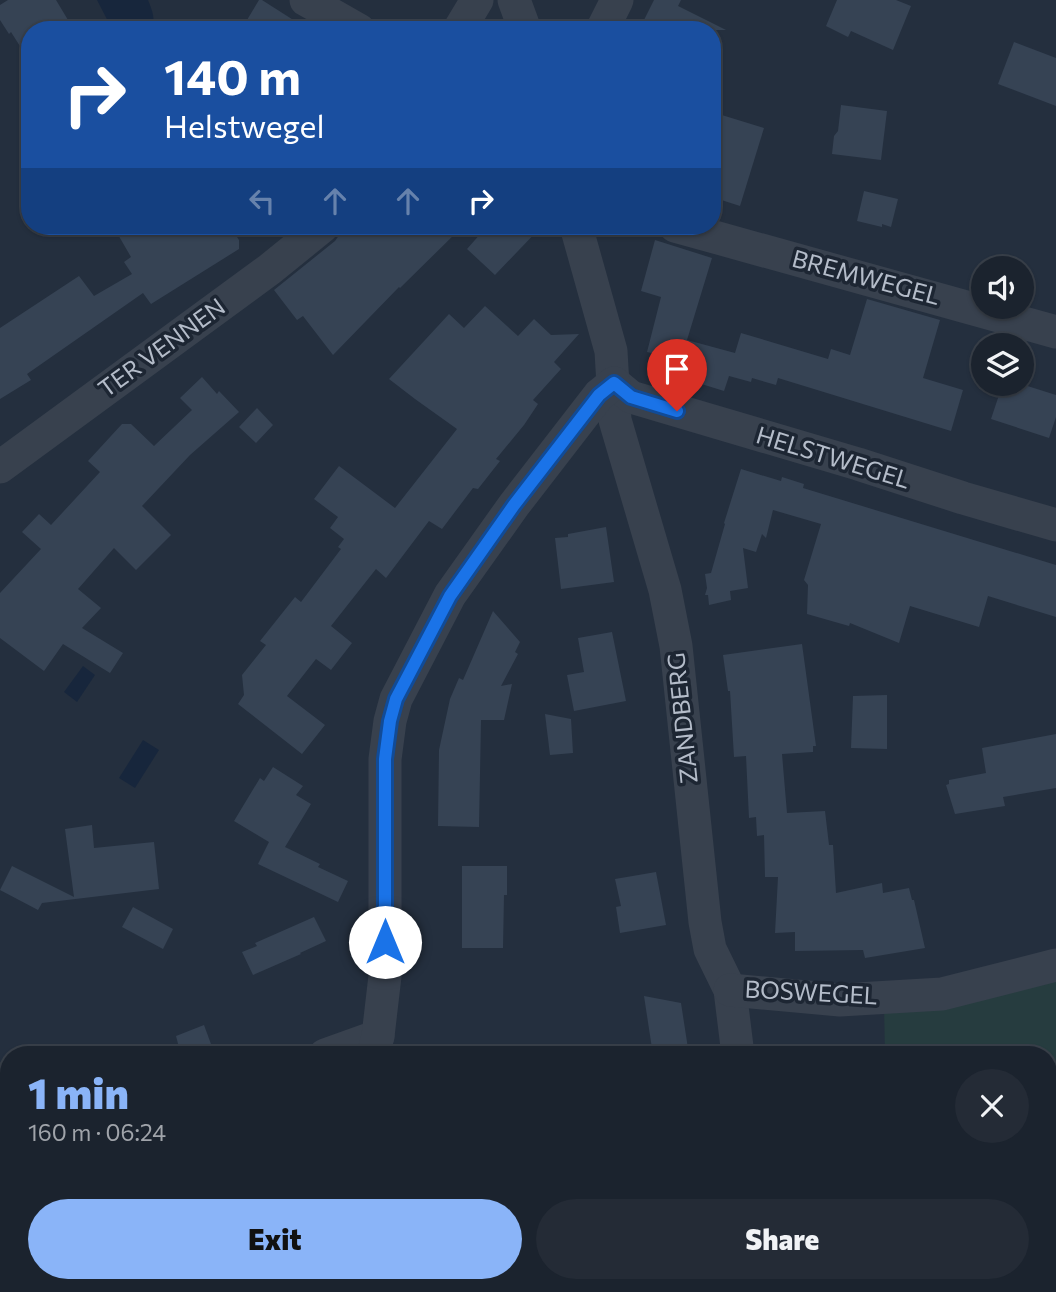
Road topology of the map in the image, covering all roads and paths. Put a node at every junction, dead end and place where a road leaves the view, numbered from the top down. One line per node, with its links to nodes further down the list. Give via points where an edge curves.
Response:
1 (306, 0): 5 (street)
2 (477, 0): 6 (street)
3 (514, 0): 7 (street)
4 (617, 0): 8 (street)
5 (343, 21)
6 (464, 21)
7 (522, 21)
8 (606, 21)
9 (312, 235): 14 (street, TER VENNEN)
10 (579, 235): 13 (street, ZANDBERG, via 611,351)
11 (707, 235): 12 (street, BREMWEGEL)
12 (1056, 332)
13 (614, 383): 15 (street, HELSTWEGEL, via 631,397); 17 (street, ZANDBERG, via 615,420 665,590 676,646 709,949); 18 (street, via 599,395 466,572 396,699 385,759 385,976)
14 (0, 467)
15 (1056, 525)
16 (1056, 965): 17 (street, BOSWEGEL, via 942,994 840,1000)
17 (730, 990): 19 (street, ZANDBERG)
18 (376, 1045)
19 (737, 1046)

